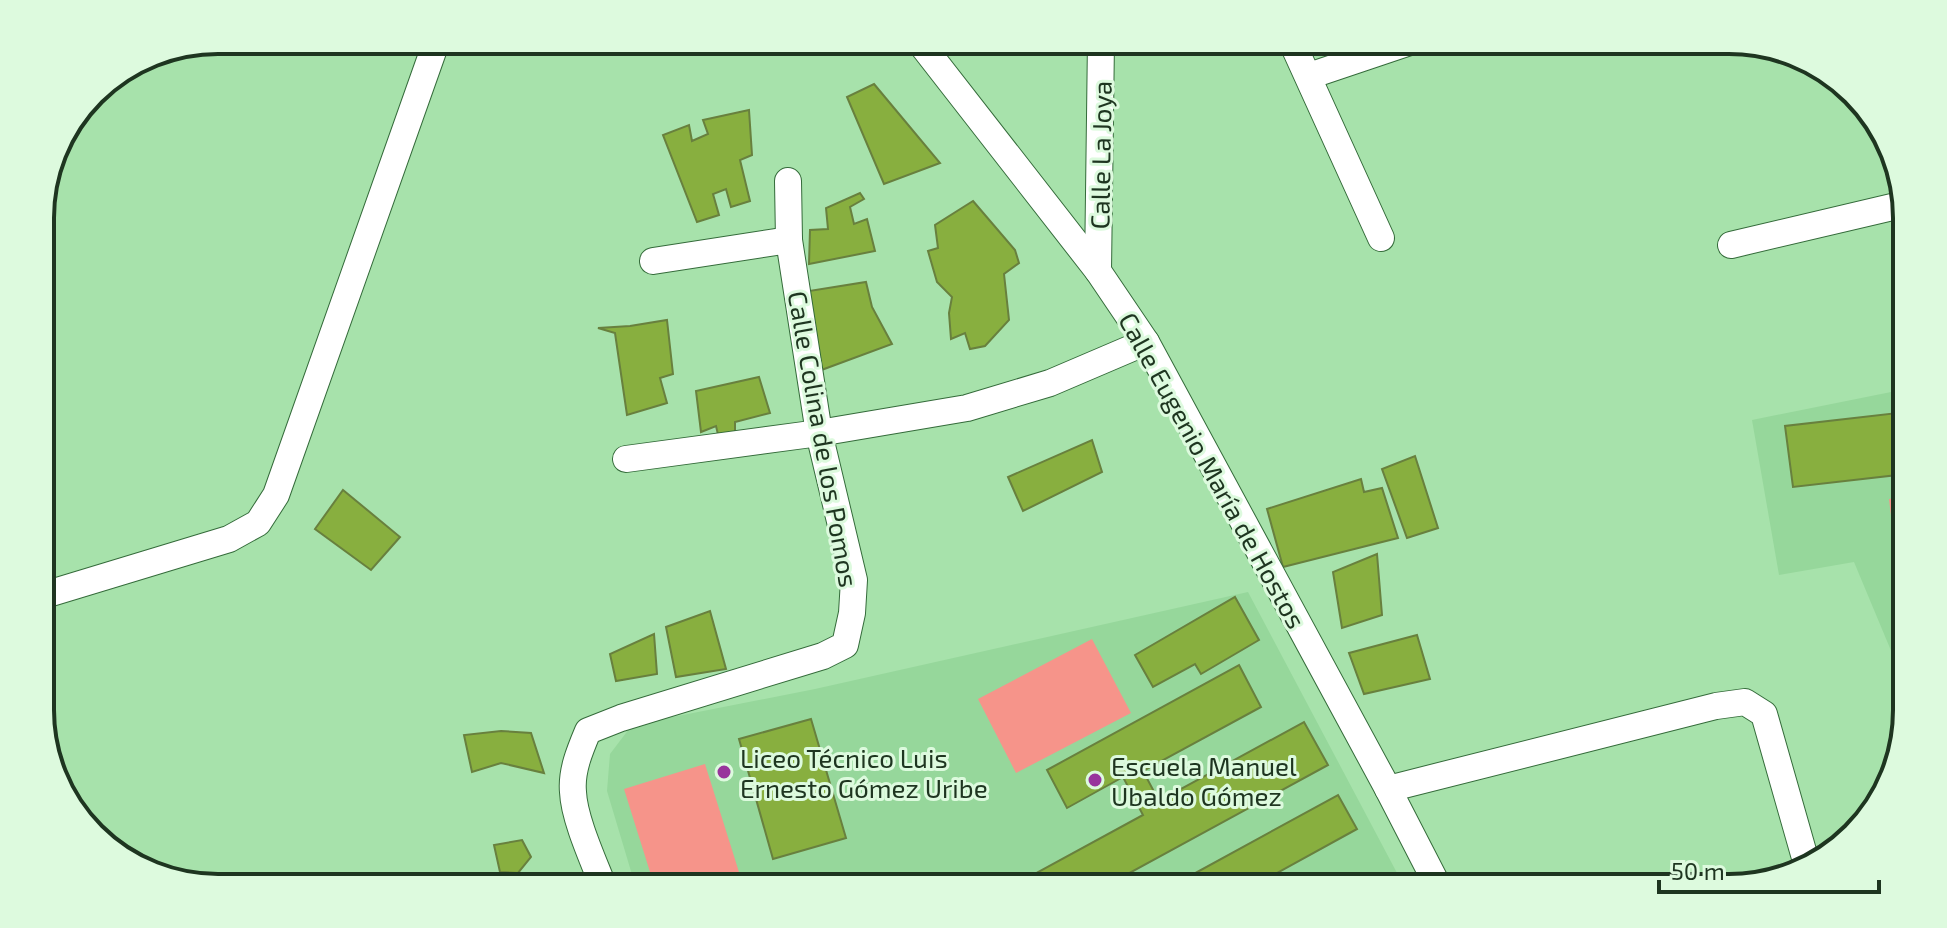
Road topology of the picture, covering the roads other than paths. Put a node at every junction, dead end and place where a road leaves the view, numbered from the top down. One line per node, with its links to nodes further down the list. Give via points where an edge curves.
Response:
1 (432, 54): 17 (street, via 276,495 258,523 229,539)
2 (929, 54): 13 (street, Calle Eugenio María de Hostos)
3 (1101, 54): 13 (street, Calle La Joya)
4 (1298, 54): 6 (street)
5 (1374, 54): 6 (street)
6 (1309, 76): 9 (street)
7 (788, 181): 10 (street, Calle Colina de los Pomos)
8 (1892, 207): 11 (street)
9 (1381, 238)
10 (789, 240): 12 (street); 15 (street, Calle Colina de los Pomos)
11 (1731, 245)
12 (653, 261)
13 (1098, 271): 14 (street, Calle Eugenio María de Hostos)
14 (1146, 342): 15 (street, via 1050,383 967,408); 18 (street, Calle Eugenio María de Hostos)
15 (819, 433): 16 (street); 20 (street, Calle Colina de los Pomos, via 854,580 845,645 588,731 572,792)
16 (626, 459)
17 (54, 592)
18 (1388, 789): 19 (street, via 1745,702 1764,714); 21 (street, Calle Eugenio María de Hostos)
19 (1804, 856)
20 (599, 874)
21 (1432, 874)

